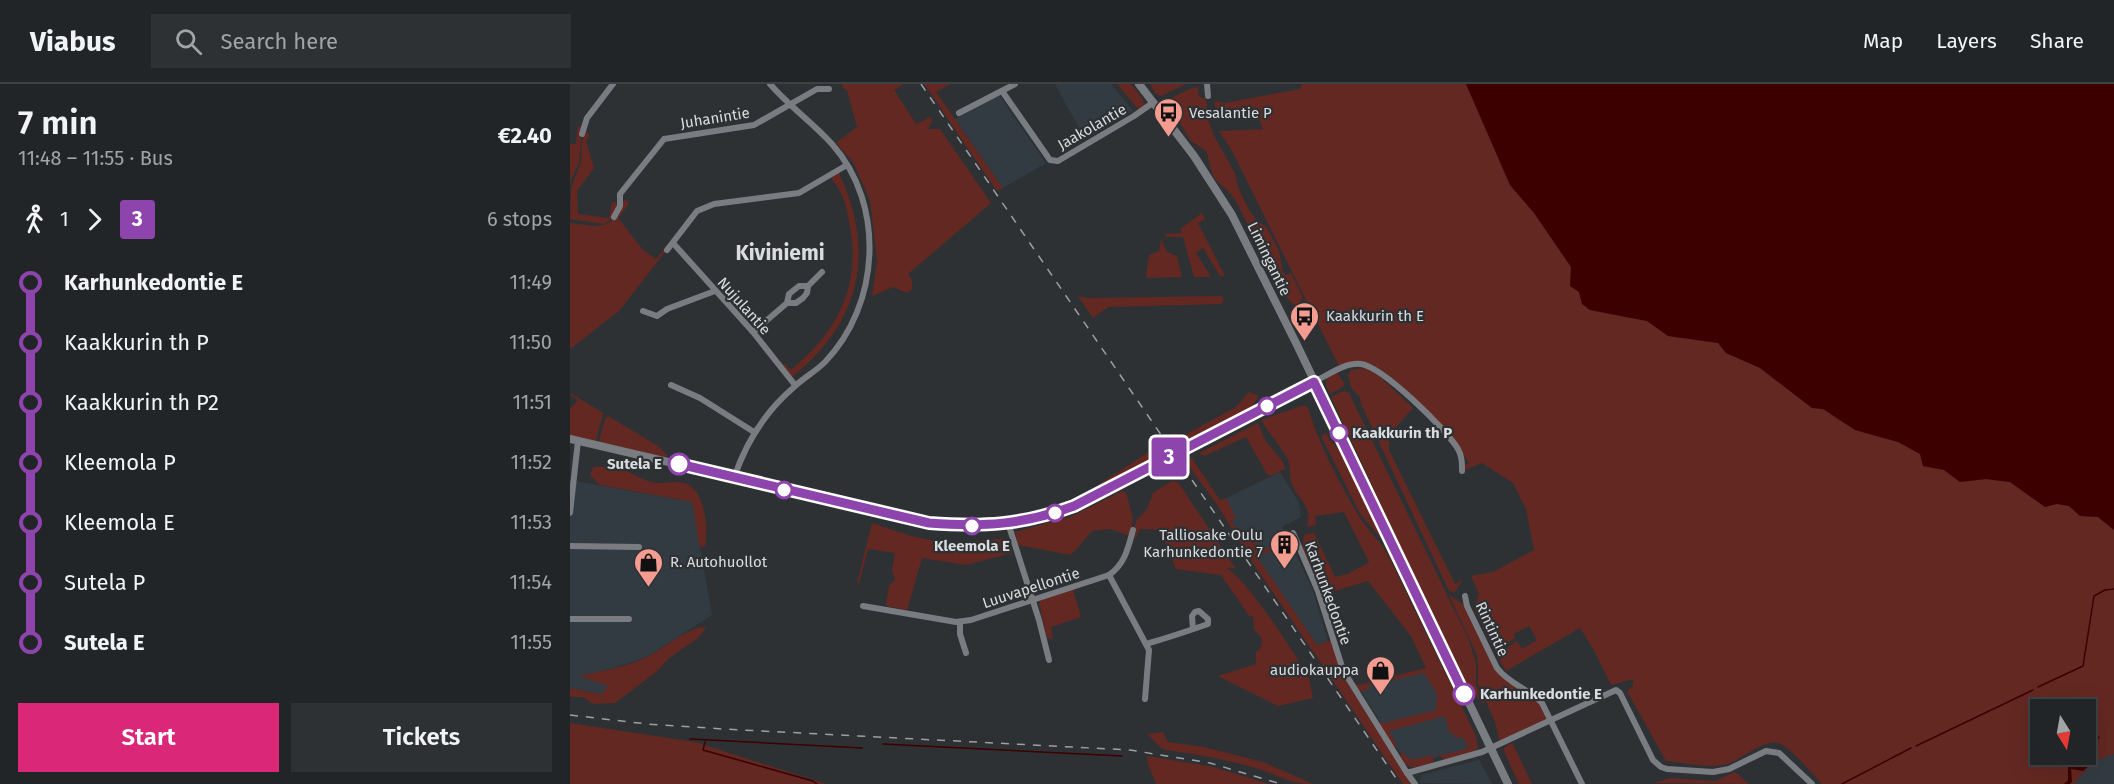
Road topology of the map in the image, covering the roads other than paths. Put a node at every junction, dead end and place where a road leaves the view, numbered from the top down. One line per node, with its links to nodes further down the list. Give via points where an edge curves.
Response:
1 (613, 84): 12 (street, via 588,118)
2 (770, 84): 10 (street)
3 (1015, 84): 7 (street)
4 (1139, 84): 9 (main road, Limingantie)
5 (1207, 84): 8 (street)
6 (829, 89): 10 (street, Juhanintie, via 817,88)
7 (1002, 91): 9 (street, Jaakolantie, via 1050,160 1058,161); 11 (street)
8 (1208, 96)
9 (1154, 102): 23 (main road, Limingantie, via 1232,215)
10 (789, 105): 13 (street, via 832,145); 14 (street, Juhanintie, via 754,125 664,139 620,194 620,206)
11 (959, 113)
12 (582, 134)
13 (847, 165): 15 (street, via 800,193 703,207); 25 (street, via 867,220 867,280 857,312 841,342 817,369)
14 (614, 217)
15 (673, 243): 16 (street); 19 (street, Nujulantie)
16 (667, 250)
17 (822, 272): 18 (street)
18 (808, 286): 20 (street, via 807,293 796,303); 20 (street, via 799,286 789,294)
19 (715, 291): 21 (street, via 657,316); 22 (street, Nujulantie)
20 (787, 303): 22 (street)
21 (643, 311)
22 (753, 332): 25 (street, Nujulantie)
23 (1314, 382): 28 (street, via 1348,366 1363,364 1374,369 1448,436 1462,459); 31 (main road, via 1092,497 1057,512); 49 (main road, Limingantie)
24 (671, 385): 26 (street)
25 (795, 385): 26 (street)
26 (754, 432): 29 (street)
27 (574, 440): 29 (main road); 30 (street)
28 (1462, 471)
29 (734, 478): 31 (main road, via 929,523)
30 (570, 513)
31 (1008, 523): 38 (street)
32 (1133, 530): 36 (street, via 1122,562)
33 (1293, 533): 50 (street, Karhunkedontie, via 1318,591 1343,670)
34 (570, 546): 35 (street)
35 (639, 547)
36 (1109, 575): 38 (street, Luuvapellontie); 44 (street)
37 (1465, 596): 48 (street, Rintintie, via 1497,668 1538,699)
38 (1033, 600): 42 (street, Luuvapellontie); 46 (street)
39 (863, 606): 42 (street, Luuvapellontie)
40 (570, 619): 41 (street)
41 (629, 619)
42 (960, 622): 45 (street)
43 (1193, 629): 44 (street)
44 (1146, 644): 47 (street, via 1149,658)
45 (966, 653)
46 (1049, 660)
47 (1145, 699)
48 (1551, 720): 49 (street); 53 (street, Rintintie); 54 (street, via 1616,690 1653,760 1661,767 1720,772 1773,751)
49 (1490, 749): 50 (street); 52 (main road, Limingantie)
50 (1407, 773): 51 (street, Karhunkedontie)
51 (1415, 784)
52 (1508, 784)
53 (1582, 784)
54 (1812, 784)

